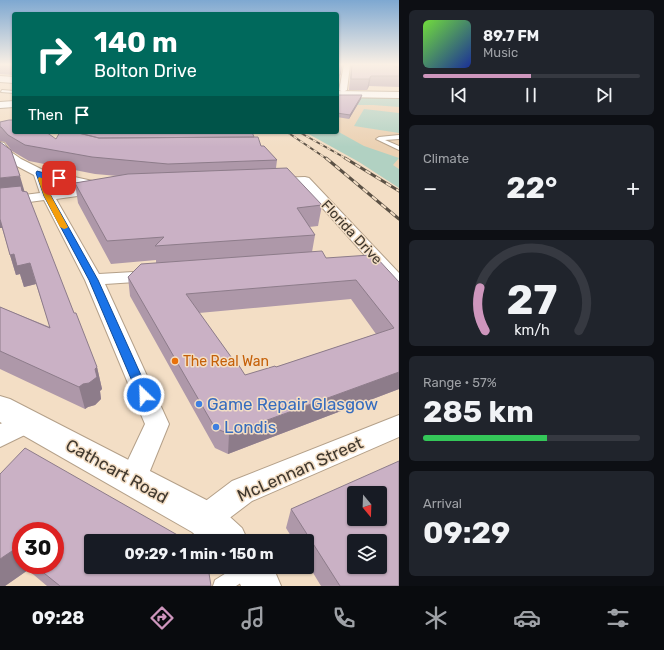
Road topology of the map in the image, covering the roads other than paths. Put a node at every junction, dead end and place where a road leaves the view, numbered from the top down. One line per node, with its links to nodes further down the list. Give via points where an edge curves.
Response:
1 (348, 92): 2 (main road)
2 (399, 95)
3 (12, 104): 4 (street)
4 (0, 105)
5 (399, 137): 7 (lane, via 379,139)
6 (0, 145): 8 (street, via 17,162)
7 (399, 148)
8 (39, 173): 10 (street); 10 (street, via 114,189)
9 (265, 183): 12 (street, Florida Drive, via 305,181)
10 (48, 196): 11 (street); 15 (street)
11 (0, 202)
12 (378, 259): 13 (street); 16 (street, Florida Drive)
13 (354, 261)
14 (165, 275): 15 (street)
15 (94, 280): 20 (street, via 157,424)
16 (399, 283)
17 (0, 408): 19 (main road, Cathcart Road)
18 (399, 426): 21 (street, McLennan Street, via 242,491)
19 (14, 429): 20 (main road, Cathcart Road)
20 (133, 479): 21 (main road, Cathcart Road)
21 (205, 519): 22 (main road, Cathcart Road)
22 (221, 534)
23 (240, 574): 25 (lane)
24 (255, 574): 26 (main road)
25 (221, 586)
26 (261, 586)

